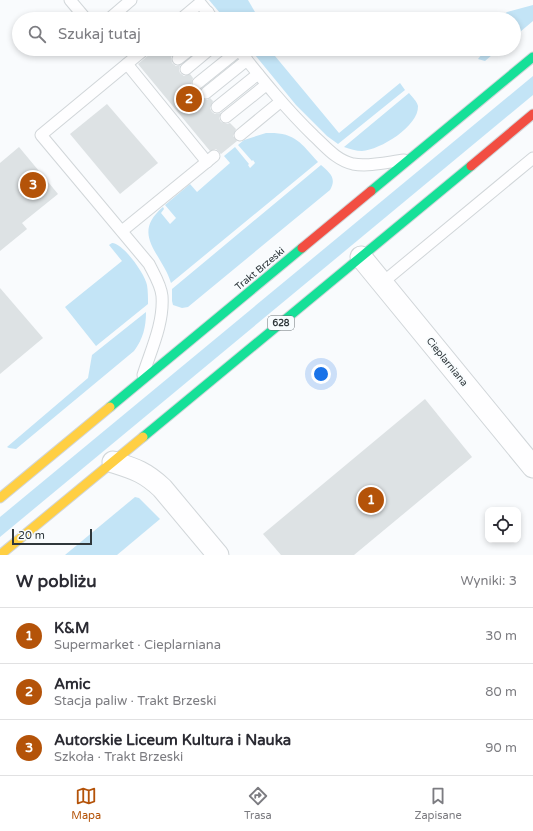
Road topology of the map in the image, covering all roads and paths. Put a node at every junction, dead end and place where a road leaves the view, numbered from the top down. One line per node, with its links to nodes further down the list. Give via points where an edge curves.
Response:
1 (70, 0): 4 (lane)
2 (132, 0): 5 (lane)
3 (199, 1): 6 (lane); 7 (lane)
4 (80, 12)
5 (117, 12)
6 (188, 12)
7 (204, 12)
8 (141, 56): 16 (lane)
9 (183, 56): 14 (lane)
10 (202, 56): 17 (lane)
11 (231, 56): 19 (lane)
12 (243, 56): 15 (lane)
13 (533, 57): 28 (main road, Trakt Brzeski)
14 (178, 60)
15 (247, 60): 18 (lane); 21 (lane)
16 (134, 68): 29 (lane, via 211,159); 29 (lane, via 41,135)
17 (186, 69)
18 (258, 74): 20 (lane); 23 (lane)
19 (198, 83)
20 (266, 84): 22 (lane); 25 (lane)
21 (206, 93)
22 (280, 102): 26 (lane); 28 (lane, via 332,153 343,160 354,164 367,164)
23 (217, 107)
24 (533, 114): 30 (main road, 628)
25 (226, 117)
26 (240, 135)
27 (533, 158): 31 (lane)
28 (409, 159): 32 (main road, Trakt Brzeski)
29 (122, 231): 32 (lane, via 149,264 162,295 162,318)
30 (361, 257): 31 (street, Cieplarniana); 33 (main road, 628)
31 (382, 283): 34 (street, Cieplarniana)
32 (140, 382): 35 (main road, Trakt Brzeski)
33 (113, 462): 36 (main road, 628); 37 (street, via 140,471 152,479)
34 (533, 466)
35 (0, 498)
36 (0, 555)
37 (218, 555)

